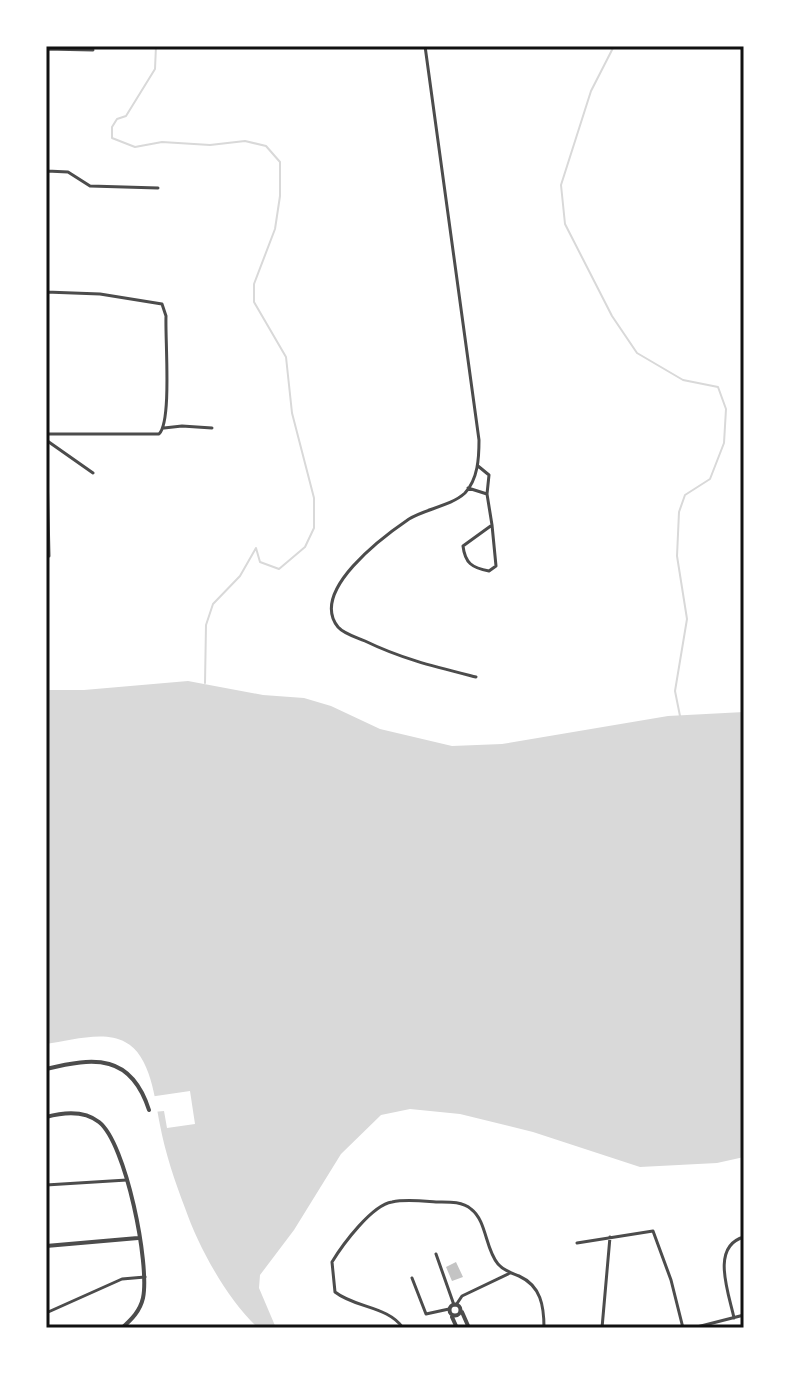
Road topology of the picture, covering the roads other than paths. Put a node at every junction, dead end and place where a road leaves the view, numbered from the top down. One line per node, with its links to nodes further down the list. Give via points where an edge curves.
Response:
1 (425, 46): 13 (street, via 479,440)
2 (742, 46): 5 (street)
3 (46, 49): 4 (street); 6 (street)
4 (93, 50)
5 (744, 65)
6 (46, 171): 7 (street, via 68,172 90,186); 8 (street)
7 (158, 188)
8 (46, 292): 9 (street, via 162,304); 11 (street)
9 (164, 428): 10 (street); 11 (street, via 159,434)
10 (212, 428)
11 (46, 434): 12 (street)
12 (46, 440): 14 (street); 16 (street)
13 (478, 466): 15 (street); 17 (street, via 489,475)
14 (93, 473)
15 (468, 488): 17 (street); 20 (street, via 381,539 338,583 332,607 336,624 346,633 403,659)
16 (46, 493): 19 (street)
17 (487, 494): 18 (street)
18 (492, 525): 18 (street, via 496,566 475,569 463,546)
19 (48, 556)
20 (476, 677)
21 (46, 1069): 22 (street, via 79,1061 118,1066 142,1089)
22 (149, 1110)
23 (46, 1117): 24 (street, via 73,1113 101,1123 114,1141)
24 (127, 1180): 25 (street); 28 (street)
25 (46, 1185)
26 (610, 1237): 29 (street); 44 (street); 45 (street, via 654,1233)
27 (744, 1237): 38 (street, via 728,1248 723,1270)
28 (138, 1238): 30 (street); 33 (street)
29 (577, 1243)
30 (46, 1246)
31 (436, 1254): 35 (street)
32 (510, 1273): 35 (street, via 462,1296); 40 (street, via 493,1257 470,1207 390,1202 365,1220 332,1262 335,1292 347,1302 387,1314); 43 (street, via 527,1280 541,1296)
33 (145, 1277): 36 (street, via 122,1279); 39 (street, via 140,1306)
34 (412, 1278): 35 (street, via 426,1314)
35 (454, 1308): 41 (street); 42 (street)
36 (46, 1313)
37 (744, 1315): 38 (street)
38 (734, 1318): 46 (street)
39 (122, 1328)
40 (403, 1328)
41 (457, 1328)
42 (469, 1328)
43 (544, 1328)
44 (602, 1328)
45 (683, 1328)
46 (693, 1328)

